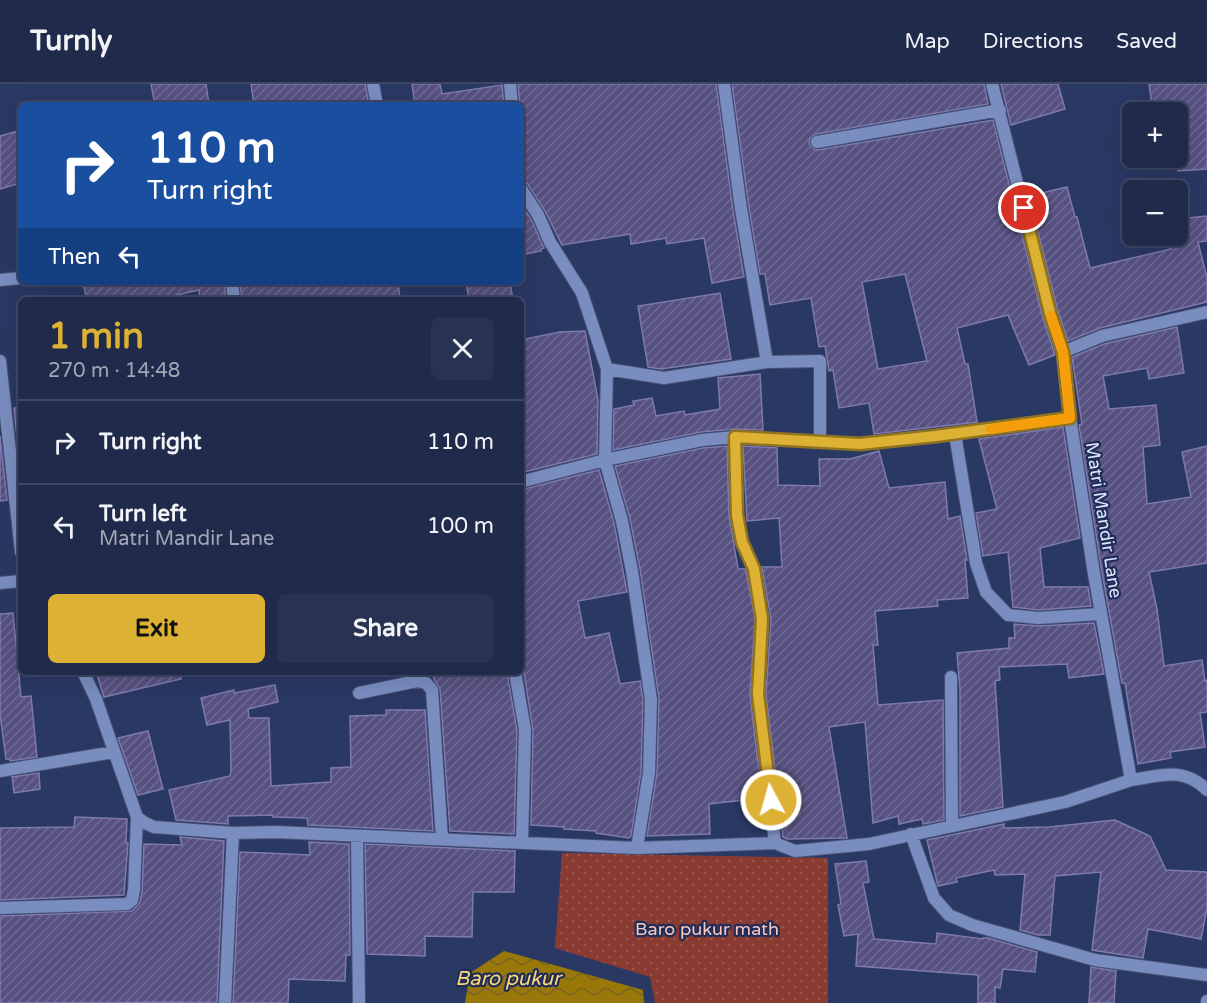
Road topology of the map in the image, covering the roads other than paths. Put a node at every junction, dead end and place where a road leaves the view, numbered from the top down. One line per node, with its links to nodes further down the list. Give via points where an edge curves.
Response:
1 (373, 84): 5 (street)
2 (510, 84): 6 (street)
3 (724, 84): 15 (street)
4 (992, 84): 7 (street, Matri Mandir Lane)
5 (376, 102)
6 (512, 102)
7 (1000, 110): 8 (street); 13 (street, Matri Mandir Lane)
8 (817, 142)
9 (524, 193): 16 (street, via 582,293)
10 (18, 278): 11 (street)
11 (0, 279)
12 (1207, 312): 13 (street, via 1102,336)
13 (1063, 352): 17 (street, Matri Mandir Lane)
14 (0, 361): 23 (street)
15 (767, 362): 16 (street, via 664,378); 20 (street, via 820,361)
16 (607, 369): 21 (street)
17 (1070, 418): 18 (street); 26 (street, Matri Mandir Lane)
18 (955, 434): 20 (street, via 860,444); 26 (street, via 975,563 986,592 1008,615 1038,618)
19 (735, 437): 20 (street); 21 (street); 42 (street, via 737,515 742,542 754,569 762,619 758,694)
20 (820, 442)
21 (604, 460): 22 (street); 43 (street, via 632,571 651,700 649,772)
22 (524, 481)
23 (18, 525)
24 (18, 581): 25 (street)
25 (0, 583)
26 (1101, 614): 33 (street, Matri Mandir Lane)
27 (84, 675): 31 (street)
28 (516, 675): 41 (street, via 525,730)
29 (951, 677): 36 (street)
30 (359, 693): 40 (street, via 417,681 432,690)
31 (114, 752): 32 (street); 35 (street)
32 (0, 771)
33 (1131, 780): 34 (street, via 1179,773 1198,780); 36 (street, via 1065,802)
34 (1207, 790)
35 (136, 817): 37 (street, via 154,827); 44 (street, via 134,890 127,904)
36 (952, 825): 38 (street)
37 (233, 833): 39 (street); 46 (street)
38 (911, 834): 42 (street, via 868,844 795,850); 45 (street, via 934,898 950,915 972,925 1095,960)
39 (357, 837): 40 (street); 47 (street)
40 (442, 839): 41 (street)
41 (522, 842): 43 (street)
42 (775, 843): 43 (street)
43 (637, 848)
44 (0, 908)
45 (1207, 975)
46 (225, 1003)
47 (359, 1003)

